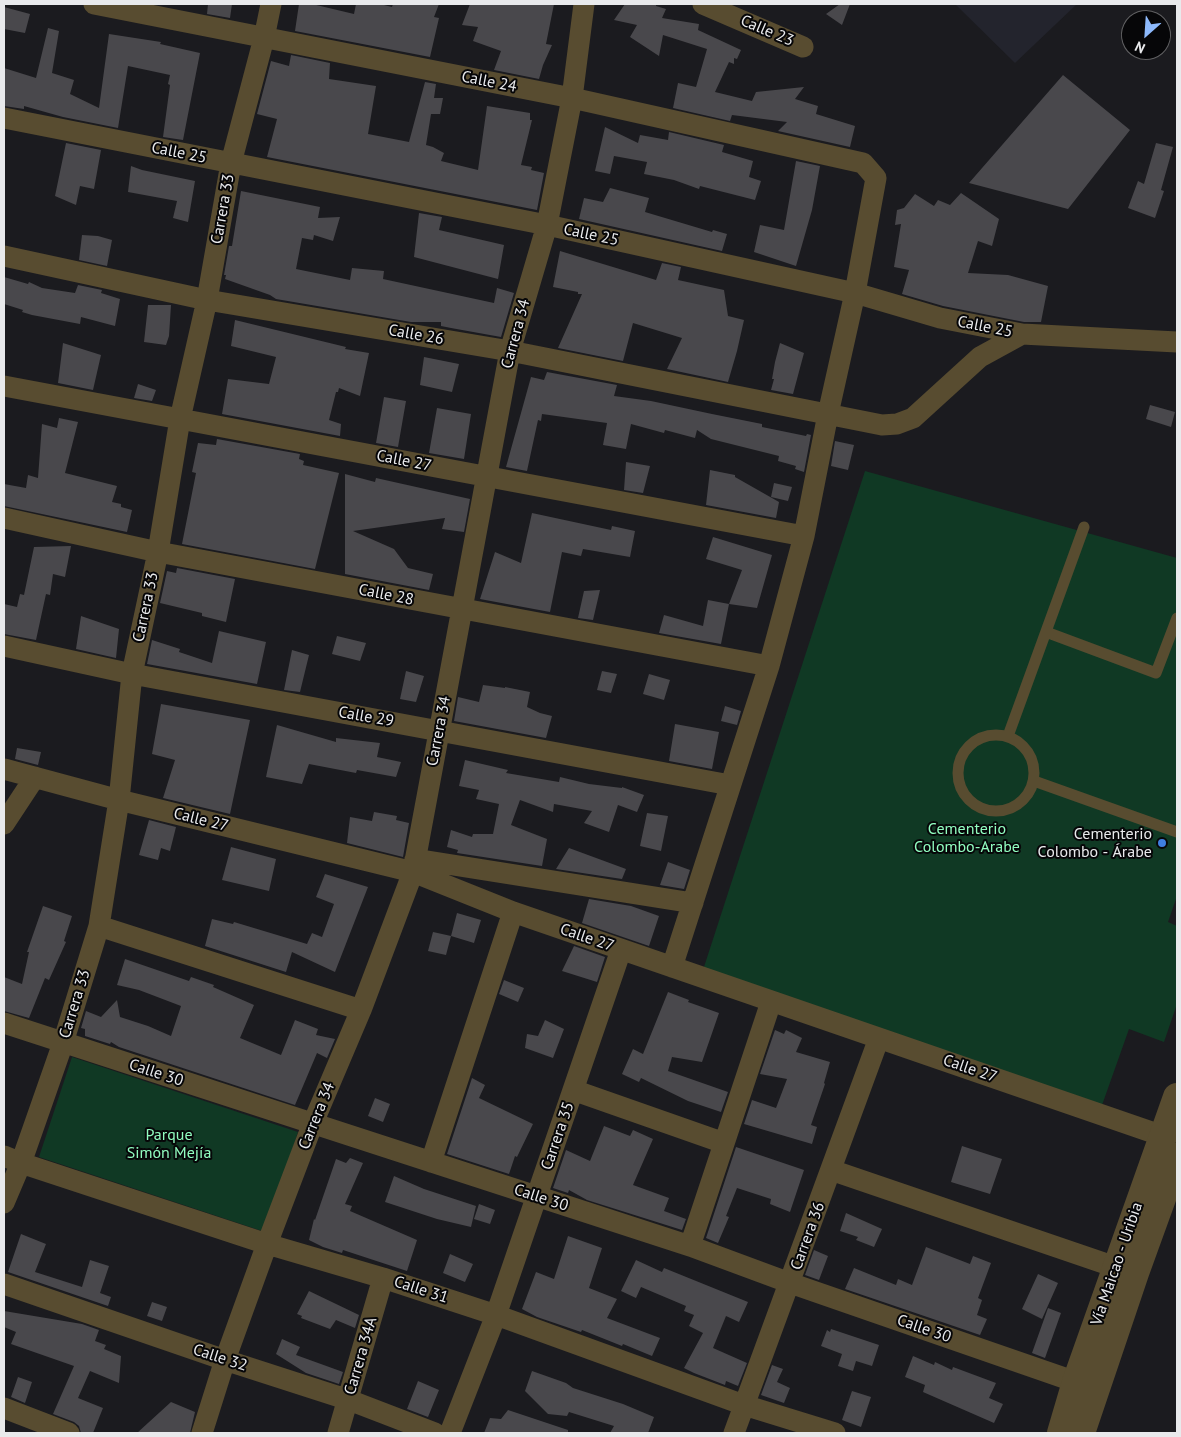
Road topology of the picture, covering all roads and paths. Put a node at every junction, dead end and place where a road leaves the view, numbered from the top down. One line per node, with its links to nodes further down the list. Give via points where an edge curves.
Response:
1 (94, 4): 5 (street, Calle 24)
2 (271, 4): 5 (street, Carrera 33)
3 (584, 4): 7 (street, Carrera 34)
4 (704, 4): 6 (street, Calle 23)
5 (264, 38): 7 (street, Calle 24); 9 (street, Carrera 33)
6 (804, 47)
7 (572, 98): 10 (street, Carrera 34); 12 (street, Calle 24, via 863,163 876,178)
8 (4, 118): 9 (street, Calle 25)
9 (231, 163): 10 (street, Calle 25); 13 (street, Carrera 33)
10 (547, 225): 12 (street, Calle 25); 16 (street, Carrera 34)
11 (4, 256): 13 (street, Calle 26)
12 (855, 293): 14 (street, Calle 25, via 940,318); 18 (street)
13 (207, 300): 16 (street, Calle 26); 19 (street, Carrera 33)
14 (1022, 334): 15 (street, Calle 25); 18 (street, Calle 26, via 980,357 913,418 898,424 882,425)
15 (1177, 342)
16 (510, 351): 18 (street, Calle 26); 20 (street, Carrera 34)
17 (4, 386): 19 (street, Calle 27)
18 (828, 414): 23 (street)
19 (180, 419): 20 (street, Calle 27); 24 (street, Carrera 33)
20 (485, 476): 23 (street, Calle 27); 25 (street, Carrera 34)
21 (4, 518): 24 (street, Calle 28)
22 (1084, 527): 27 (lane)
23 (804, 536): 29 (street)
24 (158, 552): 25 (street, Calle 28); 30 (street, Carrera 33)
25 (462, 609): 29 (street, Calle 28); 31 (street, Carrera 34)
26 (1177, 618): 27 (lane, via 1156,673)
27 (1046, 632): 32 (lane)
28 (4, 646): 30 (street, Calle 29)
29 (769, 666): 36 (street)
30 (132, 674): 31 (street, Calle 29); 37 (street, Carrera 33)
31 (439, 730): 36 (street, Calle 29); 40 (street, Carrera 34)
32 (1008, 736): 35 (lane, via 1025,747 1034,766); 35 (lane, via 990,735 972,742 961,757 958,775 963,792 976,806 993,811 1011,808 1026,798)
33 (4, 769): 34 (street, Calle 27)
34 (35, 777): 37 (street, Calle 27); 38 (street)
35 (1034, 781): 39 (lane)
36 (730, 785): 41 (street)
37 (119, 800): 40 (street, Calle 27); 43 (street, Carrera 33)
38 (4, 824)
39 (1177, 832)
40 (414, 865): 41 (street); 42 (street, Calle 27); 47 (street, Carrera 34)
41 (694, 903): 45 (street)
42 (513, 912): 44 (street, Calle 27); 57 (street)
43 (99, 926): 47 (street); 50 (street, Carrera 33)
44 (621, 950): 45 (street, Calle 27); 51 (street, Carrera 35)
45 (672, 967): 46 (street, Calle 27)
46 (771, 1002): 49 (street, Calle 27); 54 (street)
47 (361, 1010): 53 (street, Carrera 34)
48 (4, 1023): 50 (street, Calle 30)
49 (879, 1038): 55 (street, Calle 27); 58 (street, Carrera 36)
50 (63, 1042): 53 (street, Calle 30); 56 (street, Carrera 33)
51 (573, 1090): 54 (street); 59 (street, Carrera 35)
52 (1177, 1097): 55 (street, Vía Maicao - Uribia)
53 (313, 1123): 57 (street, Calle 30); 61 (street, Carrera 34)
54 (724, 1143): 62 (street)
55 (1170, 1146): 63 (street, Vía Maicao - Uribia)
56 (12, 1159): 60 (street, Carrera 33); 61 (street, Calle 31)
57 (431, 1162): 59 (street, Calle 30)
58 (831, 1170): 63 (street); 65 (street, Carrera 36)
59 (537, 1197): 62 (street, Calle 30); 67 (street, Carrera 35)
60 (4, 1203)
61 (267, 1244): 64 (street, Calle 31); 68 (street, Carrera 34)
62 (690, 1246): 65 (street, Calle 30)
63 (1126, 1270): 69 (street, Vía Maicao - Uribia); 81 (street, Vía Maicao - Uribia)
64 (383, 1278): 67 (street, Calle 31); 70 (street, Carrera 34A)
65 (790, 1283): 69 (street, Calle 30); 71 (street, Carrera 36)
66 (4, 1284): 68 (street, Calle 32)
67 (496, 1314): 71 (street, Calle 31); 77 (street, Carrera 35)
68 (224, 1360): 70 (street, Calle 32); 74 (street, Carrera 34)
69 (1076, 1382): 80 (street, Vía Maicao - Uribia)
70 (349, 1400): 75 (street, Carrera 34A); 76 (street, Calle 32)
71 (744, 1405): 78 (street, Carrera 36); 79 (street, Calle 31)
72 (4, 1408): 73 (street)
73 (69, 1433)
74 (202, 1433)
75 (338, 1433)
76 (435, 1433)
77 (450, 1433)
78 (734, 1433)
79 (835, 1433)
80 (1061, 1433)
81 (1081, 1433)

